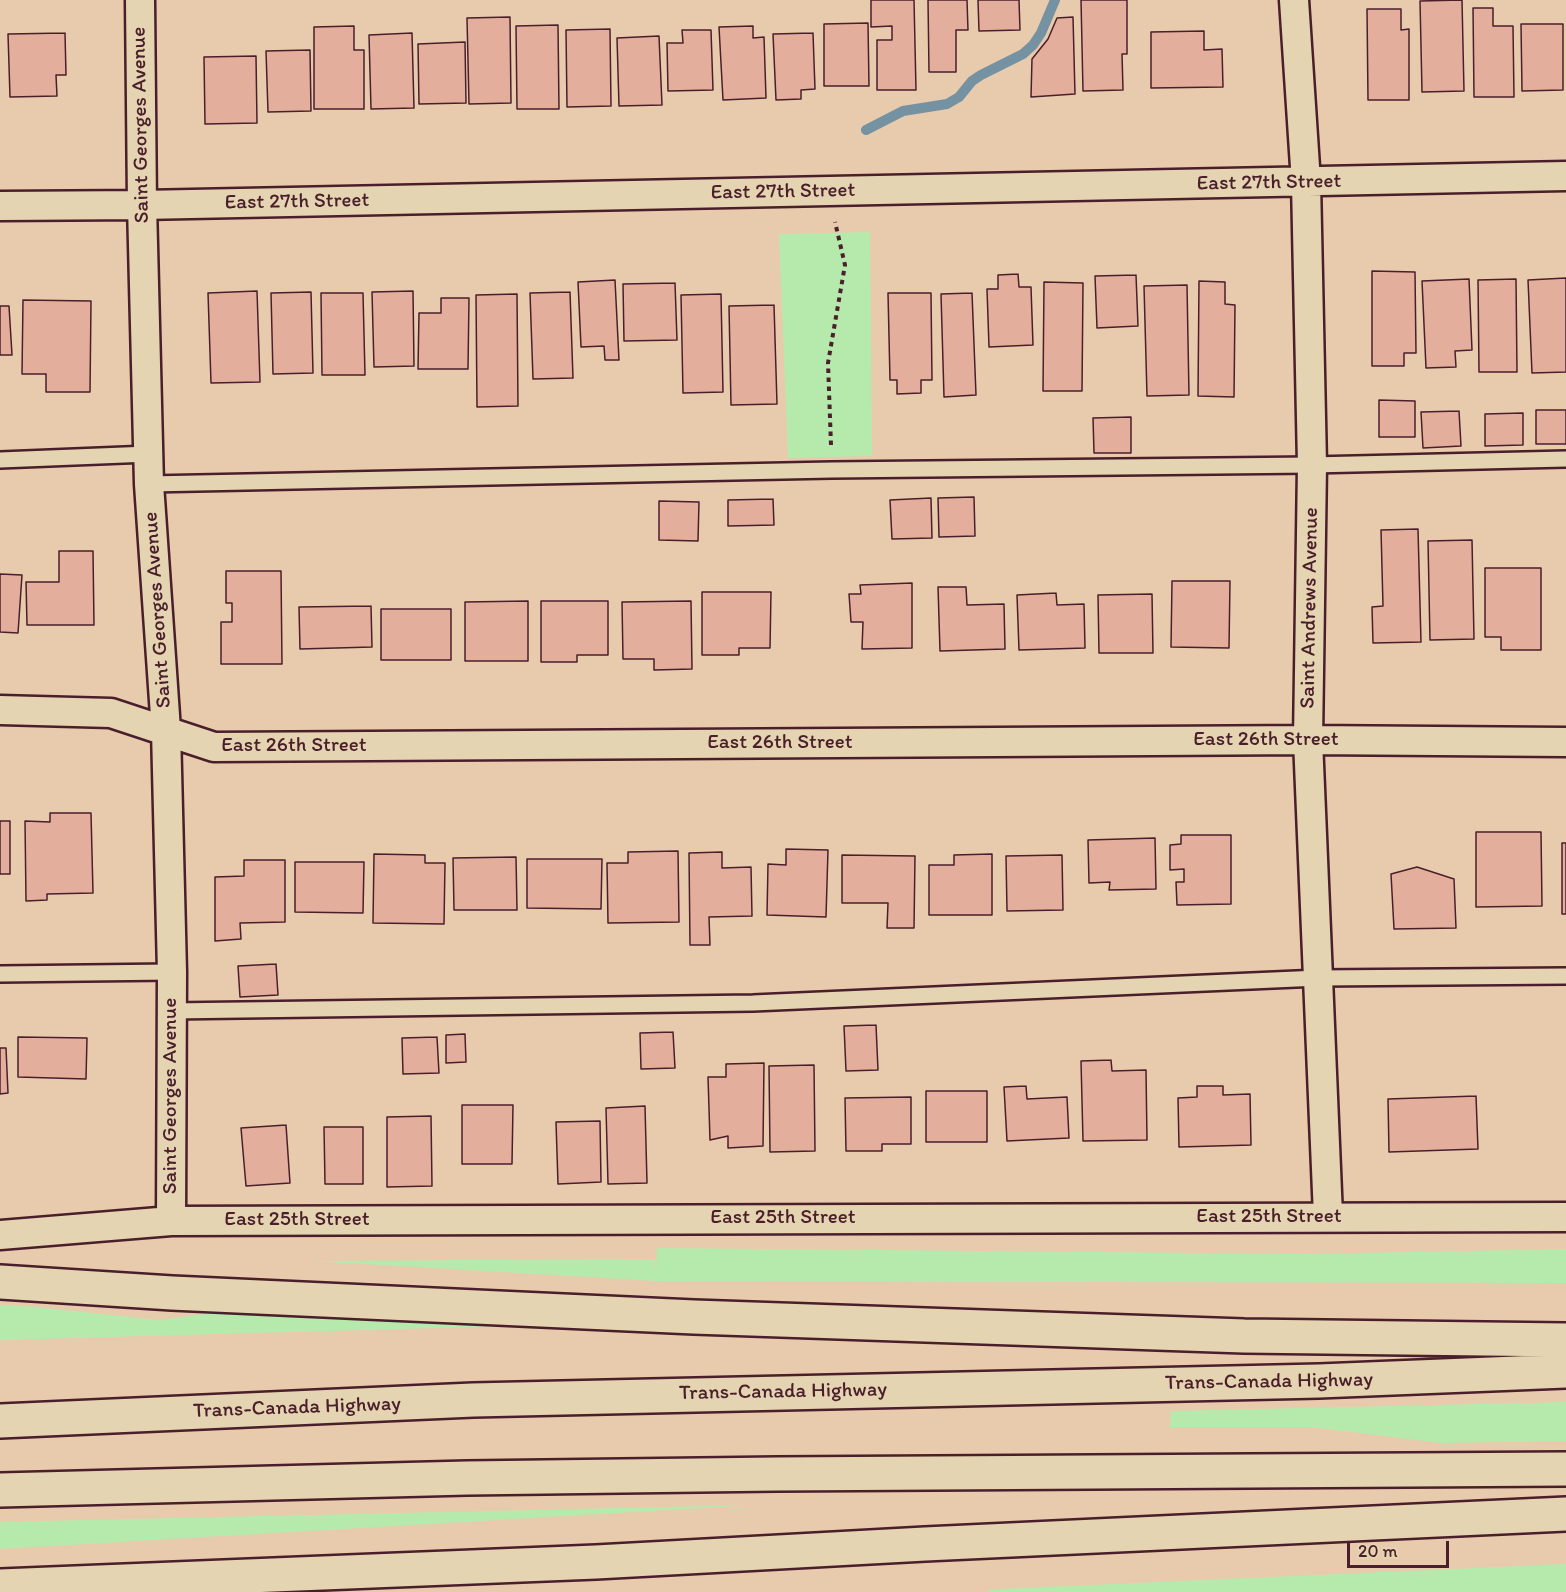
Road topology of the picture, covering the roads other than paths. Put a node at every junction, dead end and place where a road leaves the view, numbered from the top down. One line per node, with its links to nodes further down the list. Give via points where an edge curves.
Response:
1 (140, 0): 5 (street, Saint Georges Avenue)
2 (1294, 0): 4 (street, Saint Andrews Avenue)
3 (1566, 176): 4 (street, East 27th Street)
4 (1306, 182): 5 (street, East 27th Street); 10 (street, Saint Andrews Avenue)
5 (142, 205): 6 (street, East 27th Street); 7 (street, Saint Georges Avenue)
6 (0, 206)
7 (149, 454): 9 (lane); 11 (street, Saint Georges Avenue)
8 (1566, 459): 10 (lane)
9 (0, 460)
10 (1312, 465): 11 (lane); 14 (street, Saint Andrews Avenue)
11 (149, 484): 13 (street, Saint Georges Avenue)
12 (0, 710): 13 (street, East 26th Street, via 111,713)
13 (166, 730): 14 (street, East 26th Street, via 214,747); 16 (street, Saint Georges Avenue)
14 (1308, 740): 15 (street, East 26th Street); 19 (street, Saint Andrews Avenue)
15 (1566, 742)
16 (172, 972): 17 (lane); 20 (street, Saint Georges Avenue)
17 (0, 974)
18 (1566, 976): 19 (lane)
19 (1319, 978): 20 (lane, via 753,1003); 21 (street, Saint Andrews Avenue)
20 (170, 1011): 23 (street, Saint Georges Avenue)
21 (1328, 1216): 22 (street, East 25th Street); 23 (street, East 25th Street)
22 (1566, 1217)
23 (171, 1221): 24 (street, East 25th Street)
24 (0, 1235)
25 (0, 1282): 26 (highway, via 718,1318 1232,1335)
26 (1566, 1340)
27 (1566, 1371): 28 (highway, Trans-Canada Highway, via 1318,1381 473,1400)
28 (0, 1421)
29 (1566, 1469): 30 (highway, via 467,1478)
30 (0, 1490)
31 (1566, 1514): 32 (highway)
32 (265, 1575): 34 (highway); 35 (highway)
33 (0, 1586): 34 (highway)
34 (81, 1587)
35 (229, 1592)

